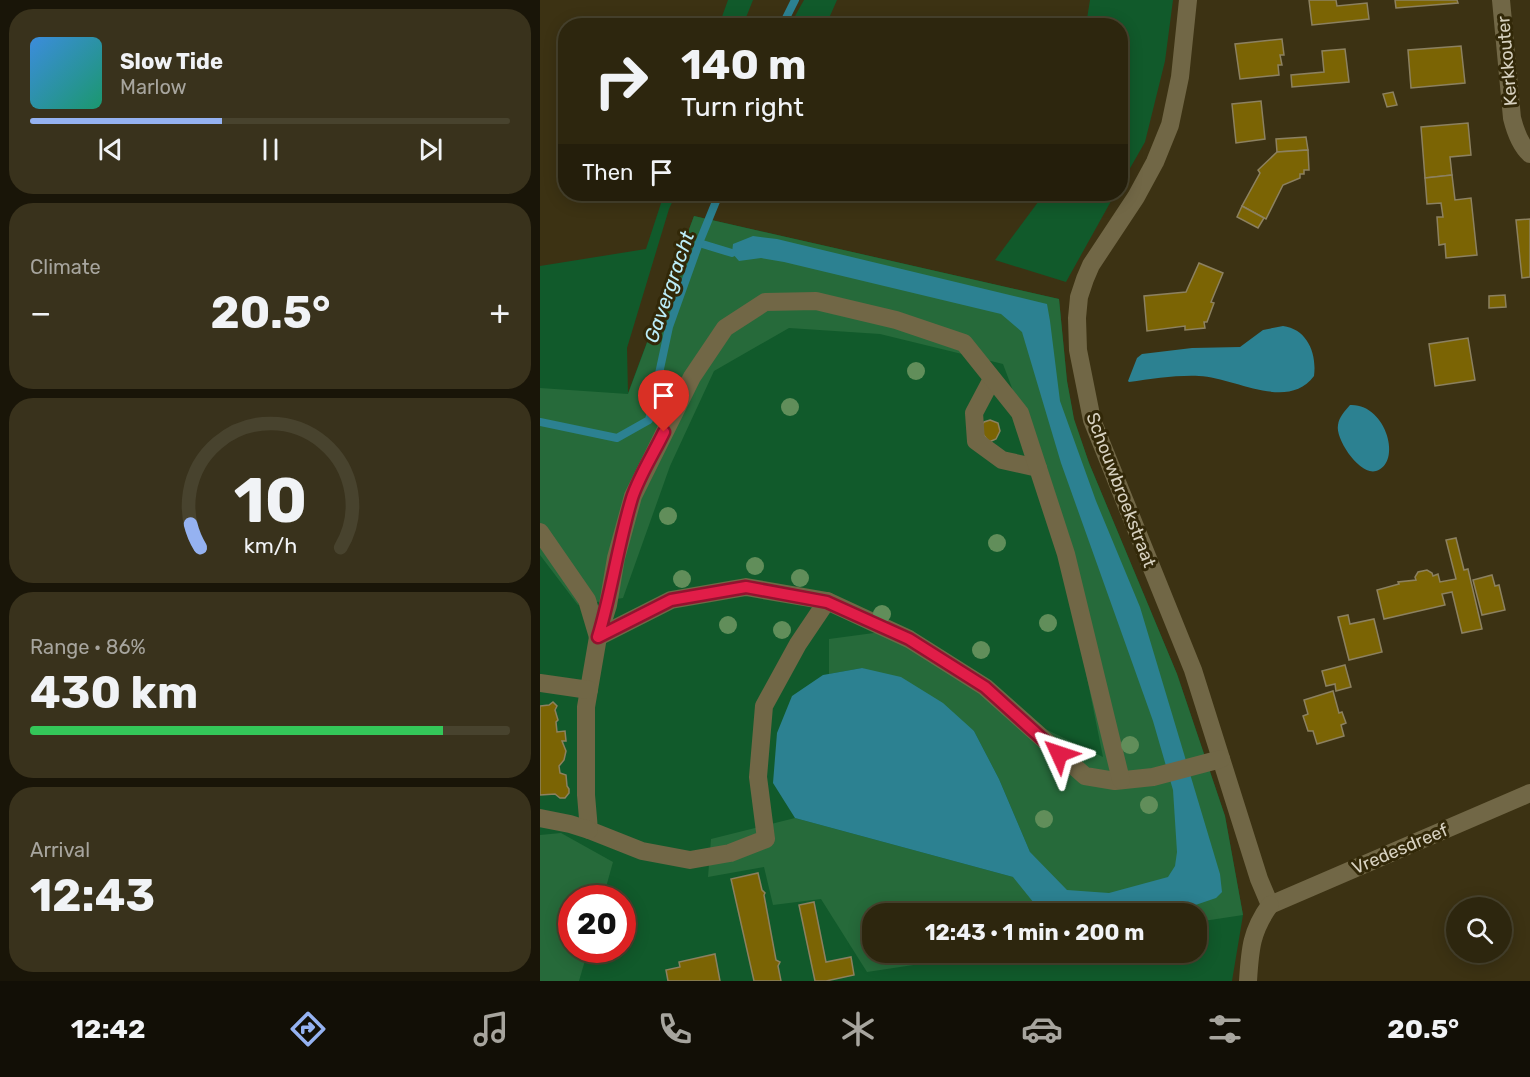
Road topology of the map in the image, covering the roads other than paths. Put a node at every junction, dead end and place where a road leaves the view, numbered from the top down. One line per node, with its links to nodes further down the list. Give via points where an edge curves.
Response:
1 (1188, 0): 11 (street, Schouwbroekstraat, via 1180,77 1170,125 1136,197 1085,279 1078,308 1078,350 1092,420 1193,670)
2 (1501, 0): 3 (street, Kerkkouter, via 1512,118)
3 (1530, 154)
4 (992, 379): 5 (street, via 1020,413); 5 (street, via 974,413 976,441 1002,460); 8 (street, via 964,343 896,320 816,301 765,302 725,328 692,377 633,495)
5 (1038, 468): 12 (street, via 1066,554)
6 (540, 531): 8 (street, via 587,600)
7 (827, 602): 8 (street, via 746,587 671,600); 12 (street, via 909,639 985,687 1085,776); 15 (street, via 798,644 764,706 758,777 766,839 730,853 690,860 642,851)
8 (598, 637): 10 (street)
9 (540, 683): 10 (street)
10 (589, 690): 15 (street)
11 (1221, 759): 12 (street, via 1167,775); 16 (street, Schouwbroekstraat)
12 (1121, 780)
13 (1530, 793): 16 (street, Vredesdreef)
14 (540, 818): 15 (street)
15 (589, 830)
16 (1270, 905): 17 (street, via 1251,942)
17 (1248, 981)

